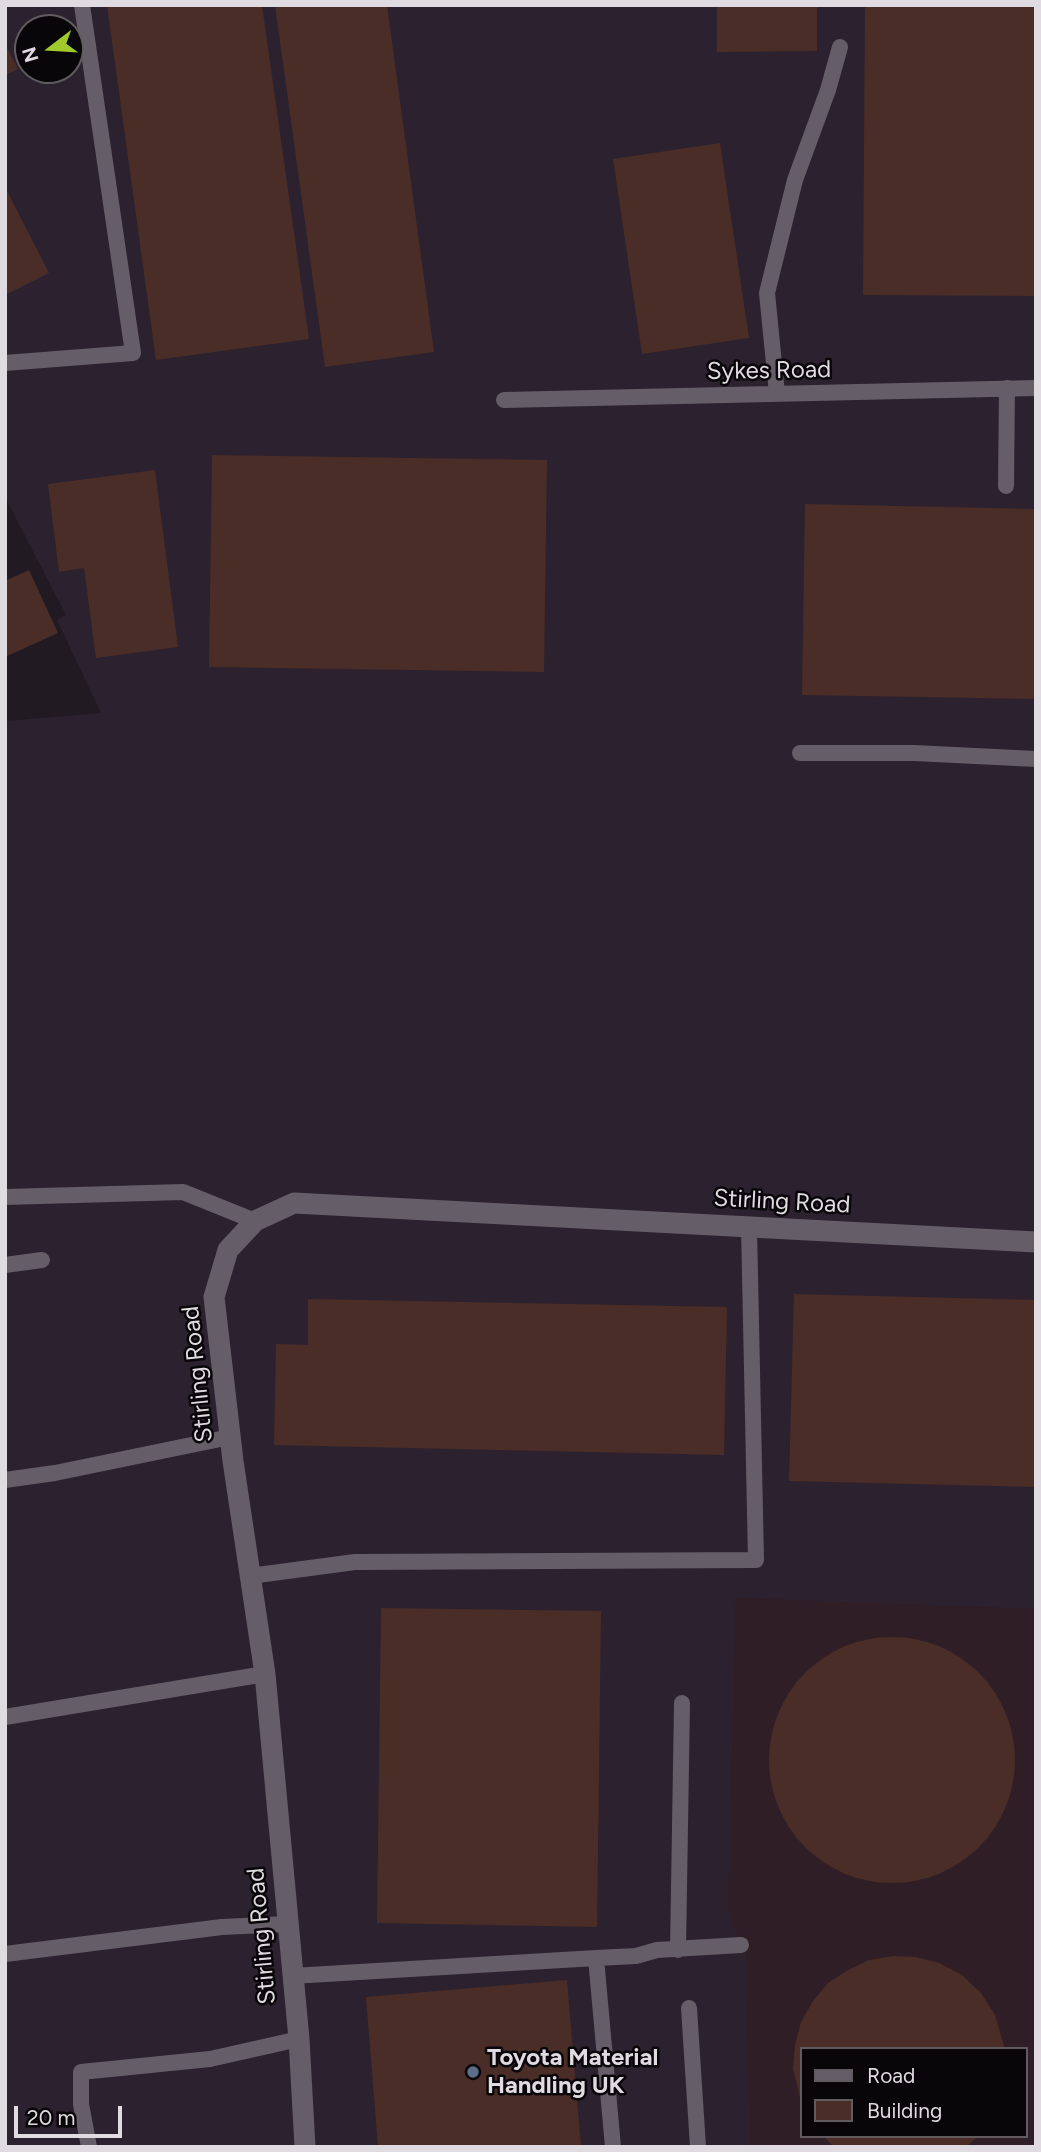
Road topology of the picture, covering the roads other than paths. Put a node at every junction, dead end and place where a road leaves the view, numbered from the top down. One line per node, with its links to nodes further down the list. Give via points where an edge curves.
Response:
1 (82, 5): 3 (lane, via 133,353)
2 (840, 47): 6 (lane, via 795,180 767,293)
3 (5, 363)
4 (1007, 388): 5 (lane, Sykes Road); 6 (lane, Sykes Road); 8 (lane)
5 (1036, 388)
6 (777, 394): 7 (lane, Sykes Road)
7 (504, 400)
8 (1006, 486)
9 (800, 753): 10 (lane)
10 (1036, 759)
11 (5, 1197): 12 (lane, via 183,1192)
12 (255, 1220): 13 (street, Stirling Road, via 294,1203); 17 (street, Stirling Road, via 228,1250 214,1297)
13 (750, 1227): 14 (street, Stirling Road); 19 (lane, via 756,1560 355,1562)
14 (1036, 1242)
15 (42, 1260): 16 (lane)
16 (5, 1265)
17 (230, 1437): 18 (lane); 19 (street, Stirling Road)
18 (5, 1480)
19 (250, 1576): 20 (street, Stirling Road)
20 (265, 1674): 22 (lane); 23 (street, Stirling Road)
21 (682, 1703): 25 (lane)
22 (5, 1717)
23 (287, 1924): 26 (lane, via 222,1927); 28 (street, Stirling Road)
24 (741, 1945): 25 (lane)
25 (678, 1950): 27 (lane)
26 (5, 1954)
27 (596, 1958): 28 (lane); 33 (lane)
28 (292, 1976): 30 (street, Stirling Road)
29 (689, 2008): 34 (lane)
30 (299, 2039): 31 (lane, via 211,2059 82,2072 81,2104); 32 (street, Stirling Road)
31 (89, 2147)
32 (305, 2147)
33 (613, 2147)
34 (698, 2147)

